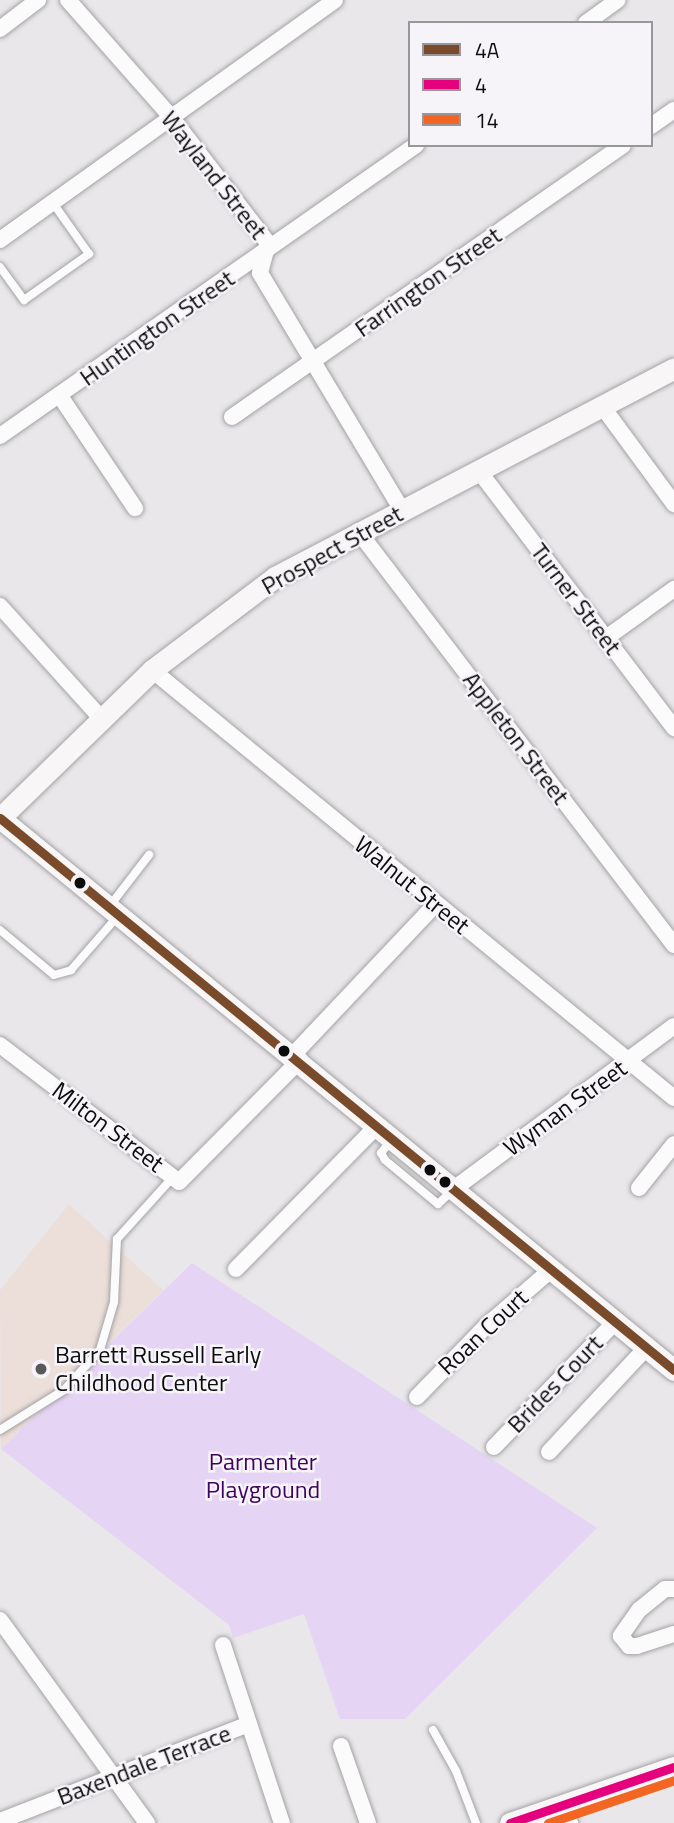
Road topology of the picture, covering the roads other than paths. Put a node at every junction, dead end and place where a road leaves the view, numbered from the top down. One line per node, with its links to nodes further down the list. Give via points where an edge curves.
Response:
1 (38, 0): 6 (street)
2 (68, 0): 8 (street, Wayland Street)
3 (335, 0): 8 (street)
4 (618, 0): 5 (street)
5 (589, 21)
6 (0, 29)
7 (674, 110): 9 (street)
8 (172, 118): 12 (street); 14 (street, Wayland Street, via 268,243)
9 (653, 125)
10 (413, 147): 14 (street, Huntington Street)
11 (620, 147): 16 (street, Farrington Street)
12 (53, 203): 13 (street); 15 (lane, via 89,254 24,300)
13 (0, 240)
14 (264, 255): 16 (street, Wayland Street, via 260,274); 18 (street, Huntington Street)
15 (0, 267)
16 (314, 360): 20 (street, Farrington Street); 25 (street, Wayland Street)
17 (674, 368): 19 (street, Prospect Street)
18 (60, 396): 21 (street, Huntington Street); 24 (street)
19 (602, 406): 22 (street, Prospect Street); 23 (street)
20 (232, 417)
21 (0, 436)
22 (479, 471): 25 (street, Prospect Street); 29 (street, Turner Street)
23 (674, 504)
24 (135, 508)
25 (402, 510): 26 (street, Prospect Street)
26 (358, 531): 30 (street, Prospect Street, via 275,577); 38 (street, Appleton Street)
27 (674, 589): 29 (street)
28 (0, 606): 31 (street)
29 (606, 638): 32 (street, Turner Street)
30 (152, 670): 31 (street, Prospect Street); 35 (street, Walnut Street)
31 (102, 718): 33 (street, Prospect Street)
32 (674, 728)
33 (0, 818): 36 (street)
34 (149, 855): 36 (lane)
35 (435, 905): 41 (street); 42 (street, Walnut Street)
36 (114, 911): 37 (lane, via 71,970 54,975); 41 (street)
37 (0, 930)
38 (674, 945)
39 (674, 1026): 42 (street, Wyman Street)
40 (0, 1045): 46 (street, Milton Street)
41 (296, 1058): 44 (street); 46 (street, Milton Street, via 179,1182)
42 (628, 1061): 43 (street, Walnut Street); 47 (street, Wyman Street)
43 (674, 1098)
44 (385, 1131): 47 (street); 49 (street)
45 (674, 1144): 48 (street)
46 (173, 1177): 55 (lane, via 117,1239 114,1302 100,1350 64,1390)
47 (455, 1188): 50 (street)
48 (639, 1188)
49 (236, 1269)
50 (552, 1269): 51 (street); 54 (street, Roan Court, via 486,1326)
51 (616, 1321): 52 (street); 56 (street, Brides Court)
52 (647, 1348): 53 (street); 57 (street)
53 (674, 1370)
54 (416, 1397)
55 (0, 1430)
56 (494, 1447)
57 (549, 1452)
58 (674, 1589): 60 (street, via 665,1589 639,1610 621,1636 629,1646 637,1646)
59 (0, 1620): 66 (street)
60 (674, 1634)
61 (223, 1645): 62 (street)
62 (249, 1724): 66 (street, Baxendale Terrace); 70 (street)
63 (433, 1730): 72 (lane, via 456,1771)
64 (341, 1746): 71 (street)
65 (674, 1767): 67 (street)
66 (114, 1775): 68 (street, Baxendale Terrace); 69 (street)
67 (554, 1807): 73 (street); 74 (street)
68 (0, 1821)
69 (147, 1823)
70 (282, 1823)
71 (368, 1823)
72 (476, 1823)
73 (510, 1823)
74 (570, 1823)

